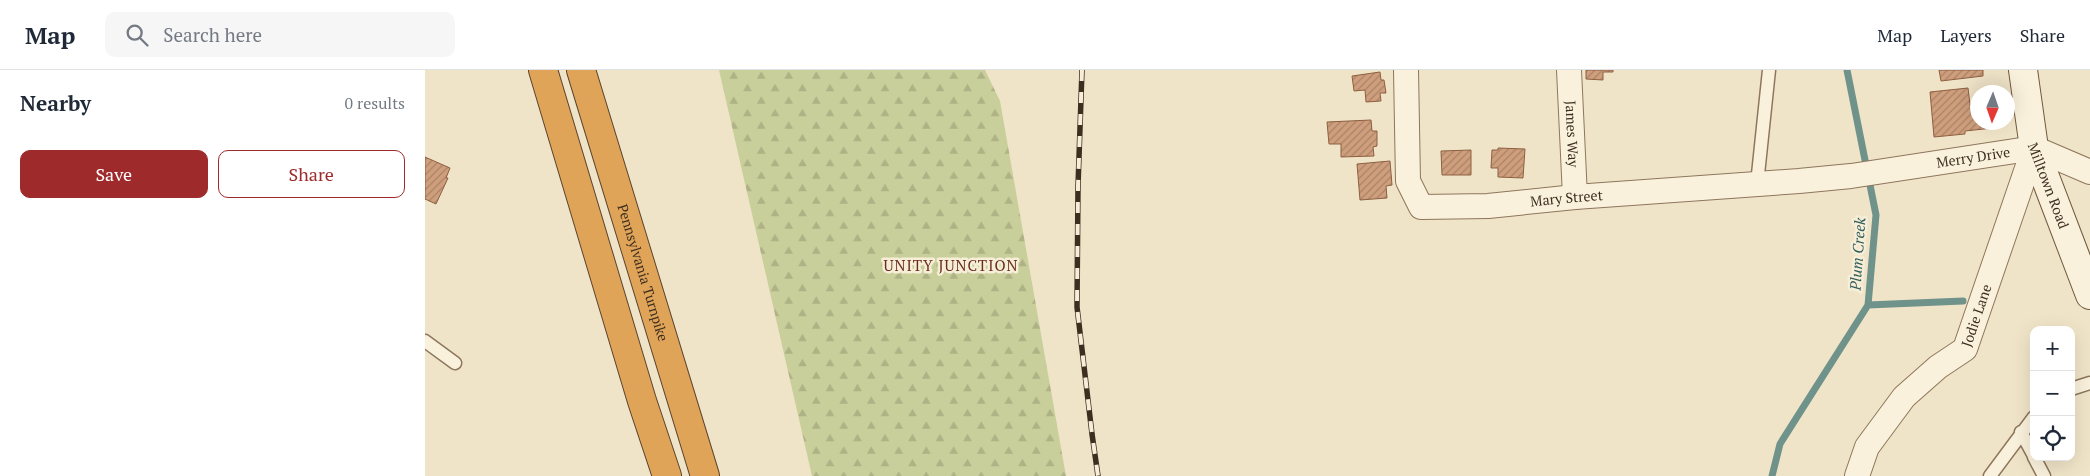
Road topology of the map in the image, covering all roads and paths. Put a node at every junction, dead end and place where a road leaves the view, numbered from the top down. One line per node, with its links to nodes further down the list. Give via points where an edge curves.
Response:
1 (543, 70): 21 (highway)
2 (581, 70): 22 (highway, Pennsylvania Turnpike)
3 (1406, 70): 11 (street, Mary Street, via 1408,180 1421,207 1488,206)
4 (1569, 70): 11 (street, James Way)
5 (1769, 70): 10 (lane)
6 (2023, 70): 7 (street, Milltown Road)
7 (2034, 148): 8 (street); 9 (street, Merry Drive); 12 (street, Milltown Road); 23 (street, Jodie Lane, via 1965,349 1938,367 1904,397 1867,447)
8 (2090, 172)
9 (1851, 176): 10 (street, Mary Street)
10 (1757, 184): 11 (street, Mary Street)
11 (1575, 197)
12 (2090, 295)
13 (425, 341): 14 (lane)
14 (455, 362)
15 (2090, 382): 16 (lane)
16 (2075, 388)
17 (2030, 422): 18 (lane)
18 (2021, 432): 19 (lane); 24 (lane)
19 (2030, 449)
20 (2036, 461): 25 (lane)
21 (667, 476)
22 (705, 476)
23 (1857, 476)
24 (1990, 476)
25 (2044, 476)

